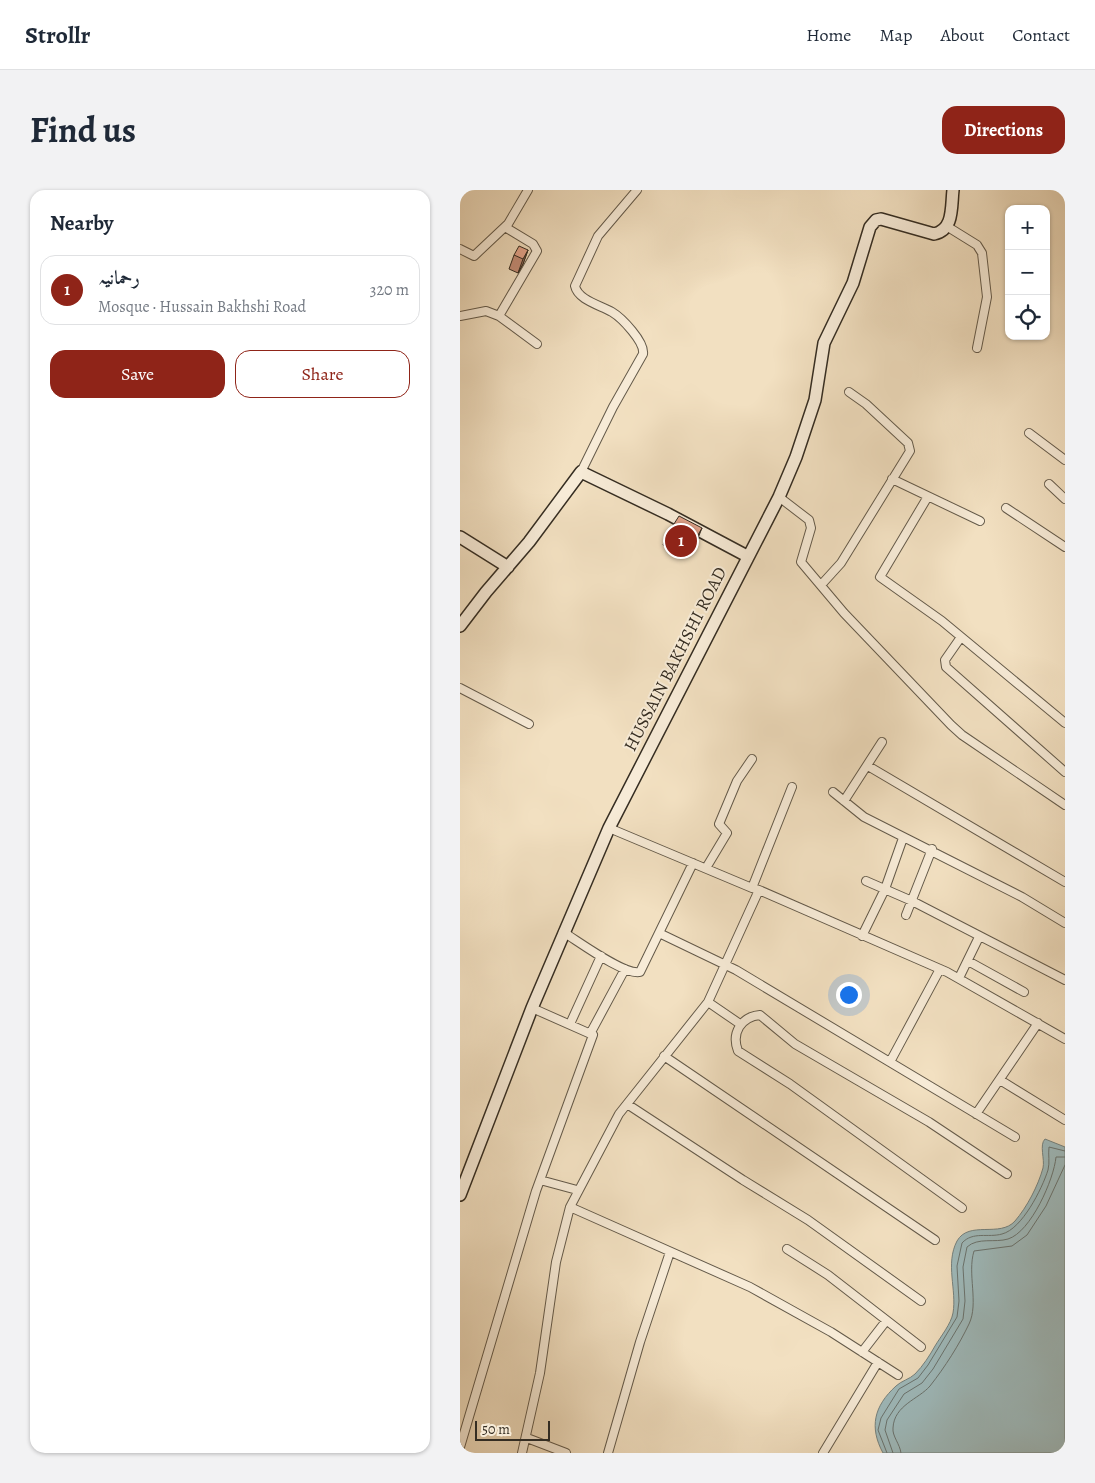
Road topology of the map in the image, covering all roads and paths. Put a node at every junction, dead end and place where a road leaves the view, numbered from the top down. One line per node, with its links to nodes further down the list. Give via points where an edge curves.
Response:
1 (528, 190): 5 (street)
2 (636, 190): 14 (street, via 598,236 575,286 580,295 614,313 644,349)
3 (953, 190): 4 (street)
4 (948, 226): 10 (street, via 977,245 982,253 988,296); 17 (street, HUSSAIN BAKHSHI ROAD, via 934,234 881,220 876,220 870,227 853,283 824,344 816,400)
5 (505, 227): 6 (street, via 474,256); 8 (street, via 533,244 537,251)
6 (460, 249)
7 (460, 316): 8 (street, via 486,311)
8 (499, 316): 9 (street)
9 (537, 344)
10 (977, 348)
11 (849, 392): 15 (street, via 910,445 910,451)
12 (1028, 433): 13 (street)
13 (1065, 460)
14 (581, 472): 24 (street); 25 (street)
15 (892, 479): 18 (street); 26 (street, via 842,563)
16 (1049, 484): 19 (street)
17 (779, 497): 24 (street, HUSSAIN BAKHSHI ROAD); 26 (street, via 809,520 811,528 801,562)
18 (928, 498): 21 (street); 28 (street, via 880,577)
19 (1065, 499)
20 (1006, 508): 23 (street)
21 (980, 521)
22 (460, 537): 25 (street)
23 (1065, 546)
24 (747, 556): 40 (street, HUSSAIN BAKHSHI ROAD)
25 (508, 567): 27 (street)
26 (821, 586): 39 (street, via 951,725)
27 (460, 626)
28 (961, 637): 30 (street); 35 (street, via 945,660 946,667)
29 (460, 688): 31 (street)
30 (1065, 723)
31 (529, 724)
32 (882, 742): 34 (street)
33 (752, 759): 44 (street, via 737,781 719,824 727,833)
34 (868, 766): 38 (street); 46 (street)
35 (1065, 772)
36 (792, 787): 47 (street)
37 (832, 792): 38 (street)
38 (844, 801): 41 (street, via 864,817)
39 (1065, 805)
40 (608, 828): 43 (street); 52 (street, HUSSAIN BAKHSHI ROAD)
41 (903, 838): 42 (street); 48 (street)
42 (932, 849): 49 (street); 51 (street, via 1022,896)
43 (693, 863): 44 (street); 53 (street)
44 (706, 868): 47 (street)
45 (866, 881): 48 (street)
46 (1065, 882)
47 (755, 889): 54 (street); 58 (street)
48 (885, 889): 49 (street); 54 (street)
49 (912, 901): 50 (street); 55 (street)
50 (906, 915)
51 (1065, 923)
52 (563, 932): 56 (street); 65 (street, HUSSAIN BAKHSHI ROAD)
53 (659, 933): 58 (street); 59 (street, via 642,971 636,973)
54 (862, 936): 60 (street)
55 (979, 937): 57 (street); 62 (street)
56 (601, 956): 59 (street); 66 (street)
57 (968, 961): 61 (street); 63 (street)
58 (725, 965): 64 (street); 72 (street)
59 (625, 968): 69 (street)
60 (940, 969): 61 (street); 72 (street)
61 (959, 978): 68 (street)
62 (1065, 980)
63 (1024, 992)
64 (708, 1002): 67 (street); 71 (street)
65 (532, 1008): 66 (street); 81 (street, HUSSAIN BAKHSHI ROAD)
66 (570, 1024): 69 (street)
67 (740, 1024): 78 (street, via 750,1016 760,1015 795,1044 929,1122); 83 (street, via 736,1036 738,1051 790,1084)
68 (1038, 1024): 70 (street); 73 (street)
69 (590, 1034): 79 (street, via 593,1035)
70 (1065, 1039)
71 (664, 1056): 74 (street); 84 (street)
72 (890, 1062): 75 (street)
73 (1000, 1080): 75 (street); 76 (street)
74 (627, 1104): 80 (street); 87 (street, via 808,1220)
75 (976, 1114): 77 (street)
76 (1065, 1120)
77 (1015, 1137)
78 (1007, 1174)
79 (540, 1180): 80 (street); 94 (street)
80 (577, 1190): 82 (street)
81 (460, 1195)
82 (570, 1207): 86 (street); 93 (street, via 556,1262)
83 (962, 1208)
84 (935, 1240)
85 (787, 1249): 88 (street, via 828,1276)
86 (670, 1252): 90 (street, via 750,1287); 97 (street)
87 (921, 1301)
88 (886, 1322): 89 (street); 90 (street)
89 (921, 1347)
90 (862, 1352): 91 (street)
91 (878, 1362): 92 (street); 98 (street)
92 (898, 1375)
93 (527, 1438): 95 (street); 96 (street)
94 (460, 1448)
95 (522, 1453)
96 (566, 1453)
97 (608, 1453)
98 (823, 1453)

